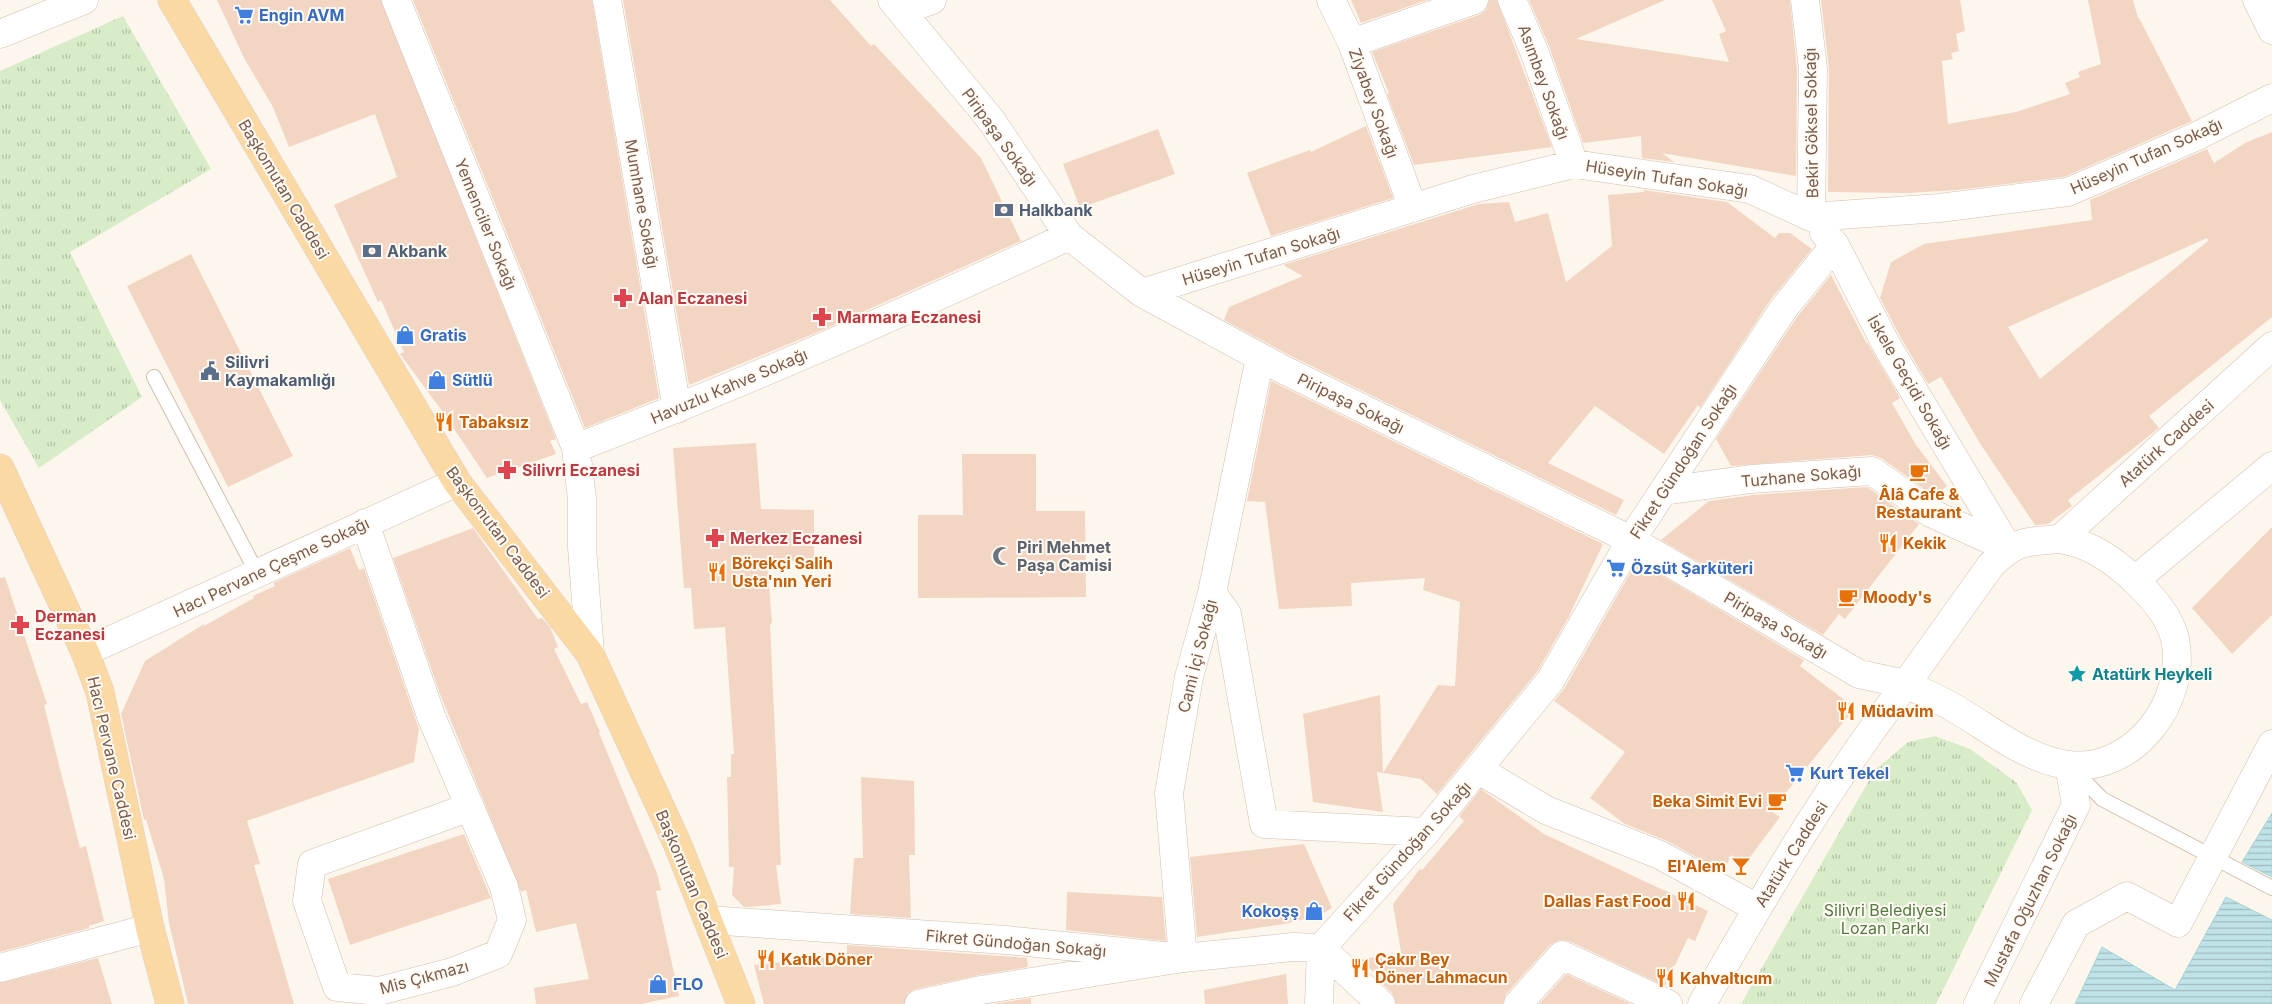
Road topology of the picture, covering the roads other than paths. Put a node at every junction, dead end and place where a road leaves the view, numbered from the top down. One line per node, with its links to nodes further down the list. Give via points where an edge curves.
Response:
1 (84, 0): 13 (street)
2 (172, 0): 29 (main road, Başkomutan Caddesi)
3 (396, 0): 26 (street, Yemenciler Sokağı)
4 (607, 0): 25 (street, Mumhane Sokağı)
5 (932, 0): 11 (street)
6 (1331, 0): 14 (street, Ziyabey Sokağı)
7 (1474, 0): 14 (street)
8 (1512, 0): 16 (street, Asımbey Sokağı, via 1534,51)
9 (1805, 0): 18 (street, Bekir Göksel Sokağı, via 1813,68)
10 (2257, 0): 12 (street)
11 (897, 6): 19 (street, Piripaşa Sokağı, via 992,120)
12 (2272, 30)
13 (0, 34)
14 (1352, 43): 17 (street, Ziyabey Sokağı)
15 (2272, 98): 18 (street, Hüseyin Tufan Sokağı, via 2195,137 2068,192 1938,208)
16 (1574, 164): 17 (street, Hüseyin Tufan Sokağı, via 1473,189); 18 (street, Hüseyin Tufan Sokağı, via 1750,189)
17 (1413, 208): 21 (street, Hüseyin Tufan Sokağı)
18 (1811, 217): 20 (street, İskele Geçidi Sokağı)
19 (1069, 236): 21 (street, Piripaşa Sokağı); 25 (street, Havuzlu Kahve Sokağı, via 927,302)
20 (1835, 245): 30 (street, Fikret Gündoğan Sokağı, via 1784,308); 34 (street, İskele Geçidi Sokağı, via 1887,346)
21 (1142, 293): 23 (street, Piripaşa Sokağı)
22 (2272, 346): 32 (street, Atatürk Caddesi)
23 (1260, 357): 33 (street, Piripaşa Sokağı); 37 (street, Cami İçi Sokağı)
24 (154, 377): 35 (lane)
25 (678, 409): 26 (street, Havuzlu Kahve Sokağı)
26 (576, 448): 39 (street, via 582,499)
27 (2272, 466): 36 (street)
28 (0, 468): 38 (main road, Hacı Pervane Caddesi)
29 (457, 482): 31 (street, Hacı Pervane Çeşme Sokağı); 39 (main road, Başkomutan Caddesi)
30 (1664, 491): 33 (street, Fikret Gündoğan Sokağı); 34 (street, Tuzhane Sokağı, via 1751,480 1872,471 1930,513)
31 (366, 523): 35 (street, Hacı Pervane Çeşme Sokağı); 44 (street, Mis Çıkmazı, via 431,716)
32 (2060, 539): 34 (street, Piripaşa Sokağı, via 2027,541); 36 (street, Piripaşa Sokağı, via 2085,546)
33 (1631, 540): 40 (street, Piripaşa Sokağı, via 1859,674); 43 (street, Fikret Gündoğan Sokağı, via 1550,681)
34 (2008, 548): 40 (street, Atatürk Caddesi, via 1991,565)
35 (257, 573): 38 (street, Hacı Pervane Çeşme Sokağı)
36 (2135, 580): 42 (street, Piripaşa Sokağı, via 2162,612 2175,639 2176,677 2164,710 2146,736 2128,750 2096,764)
37 (1212, 593): 45 (street, via 1226,614 1264,824); 52 (street, Cami İçi Sokağı, via 1189,677 1169,793)
38 (85, 652): 50 (main road, Hacı Pervane Caddesi, via 100,692)
39 (590, 654): 49 (main road, Başkomutan Caddesi, via 677,843)
40 (1906, 684): 42 (street, Piripaşa Sokağı, via 2042,758); 48 (street, Atatürk Caddesi, via 1872,728)
41 (2272, 744): 46 (street)
42 (2069, 765): 46 (lane, via 2102,799); 62 (street, Mustafa Oğuzhan Sokağı, via 2076,805)
43 (1479, 770): 45 (street, Fikret Gündoğan Sokağı); 48 (street, via 1546,810 1660,855)
44 (470, 807): 44 (street, Mis Çıkmazı, via 504,887 512,920 498,954 452,972 379,991 337,987 307,901 312,864)
45 (1426, 832): 51 (street, Fikret Gündoğan Sokağı)
46 (2211, 857): 47 (lane); 63 (street, via 2178,923 2127,896 2076,924)
47 (2272, 888)
48 (1757, 908): 61 (street, Atatürk Caddesi)
49 (708, 920): 52 (street, Fikret Gündoğan Sokağı, via 1006,940); 55 (main road, Başkomutan Caddesi)
50 (150, 928): 53 (street); 54 (main road, Hacı Pervane Caddesi)
51 (1321, 948): 52 (street, Fikret Gündoğan Sokağı, via 1293,947); 57 (street); 58 (street)
52 (1183, 958): 56 (street, via 981,990)
53 (0, 968)
54 (170, 1004)
55 (741, 1004)
56 (919, 1004)
57 (1319, 1004)
58 (1381, 1004)
59 (1518, 1004): 60 (street, via 1562,956)
60 (1668, 1004)
61 (1702, 1004)
62 (1978, 1004)
63 (2034, 1004)

